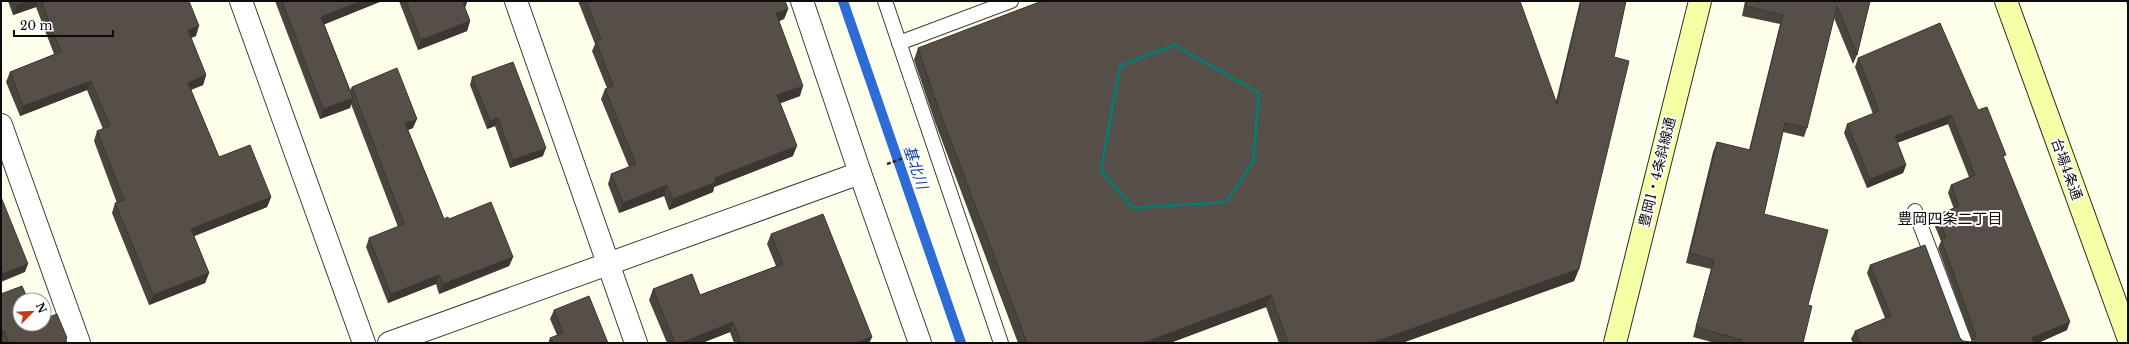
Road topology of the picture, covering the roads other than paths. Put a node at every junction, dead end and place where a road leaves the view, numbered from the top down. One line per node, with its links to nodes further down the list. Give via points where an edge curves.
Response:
1 (241, 1): 16 (street)
2 (516, 1): 12 (street)
3 (802, 1): 10 (street)
4 (885, 1): 8 (lane)
5 (1011, 1): 8 (lane)
6 (1700, 1): 21 (street, 豊岡1・4条斜線通)
7 (2006, 1): 13 (street, 台場4条通)
8 (898, 43): 20 (lane)
9 (1, 125): 15 (street)
10 (860, 173): 12 (street); 19 (street)
11 (1915, 211): 14 (lane)
12 (608, 264): 17 (street); 18 (street)
13 (2128, 337)
14 (1961, 342)
15 (79, 343)
16 (364, 343)
17 (389, 343)
18 (636, 343)
19 (920, 343)
20 (1001, 343)
21 (1615, 343)

